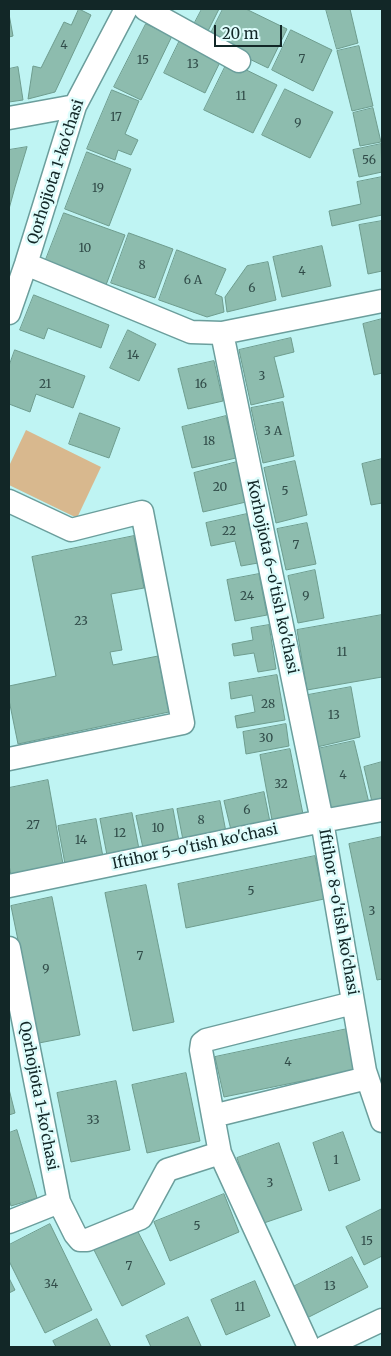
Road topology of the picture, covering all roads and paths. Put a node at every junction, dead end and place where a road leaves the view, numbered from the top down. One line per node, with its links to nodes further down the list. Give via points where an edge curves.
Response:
1 (126, 9): 4 (street, Qorhojiota 1-ko'chasi)
2 (145, 9): 3 (street)
3 (240, 61)
4 (75, 106): 5 (street); 6 (street, Qorhojiota 1-ko'chasi)
5 (9, 118)
6 (26, 264): 8 (street, Qorhojiota 1-ko'chasi); 9 (street, via 190,332)
7 (382, 301): 9 (street)
8 (9, 314)
9 (222, 333): 13 (street, Korhojiota 6-o'tish ko'chasi)
10 (9, 502): 11 (street, via 71,530 142,512 183,723)
11 (9, 759)
12 (382, 810): 13 (street, Iftihor 5-o'tish ko'chasi)
13 (322, 820): 14 (street, Iftihor 5-o'tish ko'chasi); 16 (street, Iftihor 8-o'tish ko'chasi)
14 (9, 886)
15 (9, 948): 21 (street, Qorhojiota 1-ko'chasi)
16 (353, 1002): 17 (street, Iftihor 8-o'tish ko'chasi); 18 (street, Iftihor 8-o'tish ko'chasi, via 202,1043)
17 (367, 1078): 18 (street); 19 (street, Iftihor 8-o'tish ko'chasi)
18 (213, 1116): 20 (street, Iftihor 8-o'tish ko'chasi)
19 (382, 1121)
20 (220, 1153): 21 (street, Qorhojiota 1-ko'chasi, via 167,1170 141,1218 87,1240 80,1240 75,1234); 24 (street, Iftihor 8-o'tish ko'chasi)
21 (58, 1202): 22 (street)
22 (9, 1222)
23 (382, 1320): 25 (street)
24 (309, 1347)
25 (325, 1347)

